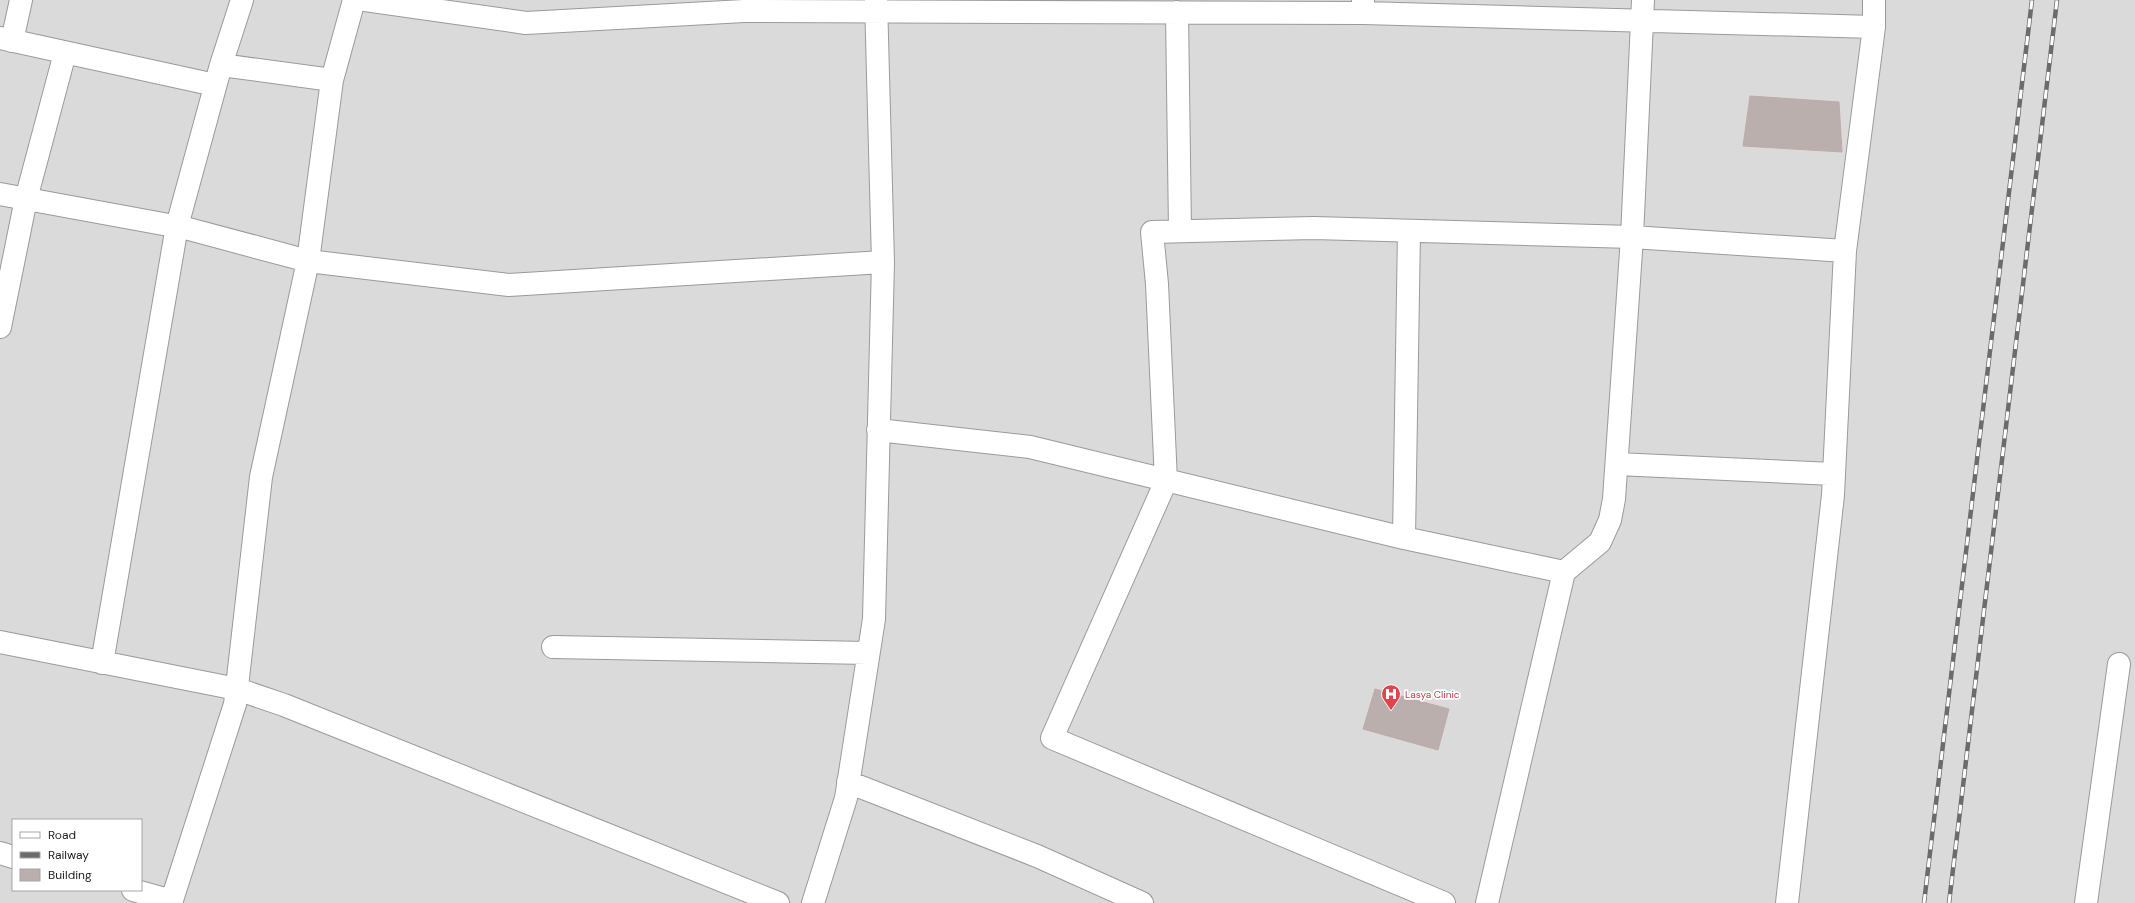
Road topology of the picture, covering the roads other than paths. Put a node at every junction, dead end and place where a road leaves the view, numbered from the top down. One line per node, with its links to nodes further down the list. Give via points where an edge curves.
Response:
1 (21, 0): 11 (street)
2 (242, 0): 13 (street)
3 (354, 0): 14 (street)
4 (365, 0): 6 (street, via 526,23)
5 (1874, 0): 10 (street)
6 (876, 6): 9 (street); 23 (street)
7 (1363, 6): 8 (street); 9 (street)
8 (1642, 10): 10 (street); 20 (street)
9 (1177, 12): 18 (street)
10 (1874, 27): 21 (street)
11 (6, 40): 12 (street)
12 (65, 53): 13 (street); 16 (street)
13 (218, 75): 14 (street); 17 (street)
14 (332, 80): 22 (street)
15 (0, 194): 16 (street)
16 (26, 199): 17 (street); 24 (street)
17 (177, 226): 22 (street); 34 (street)
18 (1180, 231): 19 (street, via 1314,228); 28 (street, via 1152,232 1157,284)
19 (1409, 231): 20 (street); 29 (street)
20 (1632, 237): 21 (street); 26 (street)
21 (1845, 251): 27 (street)
22 (308, 261): 23 (street, via 509,285); 36 (street, via 261,477)
23 (882, 262): 25 (street)
24 (0, 327)
25 (878, 430): 28 (street, via 1030,447); 33 (street, via 874,619)
26 (1617, 464): 27 (street); 30 (street, via 1610,520 1600,542)
27 (1834, 474): 47 (street)
28 (1166, 480): 29 (street); 45 (street, via 1052,738)
29 (1404, 538): 30 (street)
30 (1564, 572): 46 (street)
31 (0, 642): 34 (street)
32 (553, 647): 33 (street)
33 (868, 653): 37 (street)
34 (102, 662): 36 (street)
35 (2119, 664): 48 (street)
36 (237, 689): 41 (street, via 235,704); 42 (street, via 337,725)
37 (848, 782): 43 (street, via 846,798); 44 (street, via 1037,856)
38 (0, 854): 39 (street)
39 (12, 857)
40 (136, 891): 41 (street)
41 (172, 902)
42 (778, 903)
43 (814, 903)
44 (1142, 903)
45 (1444, 903)
46 (1487, 903)
47 (1787, 903)
48 (2086, 903)

